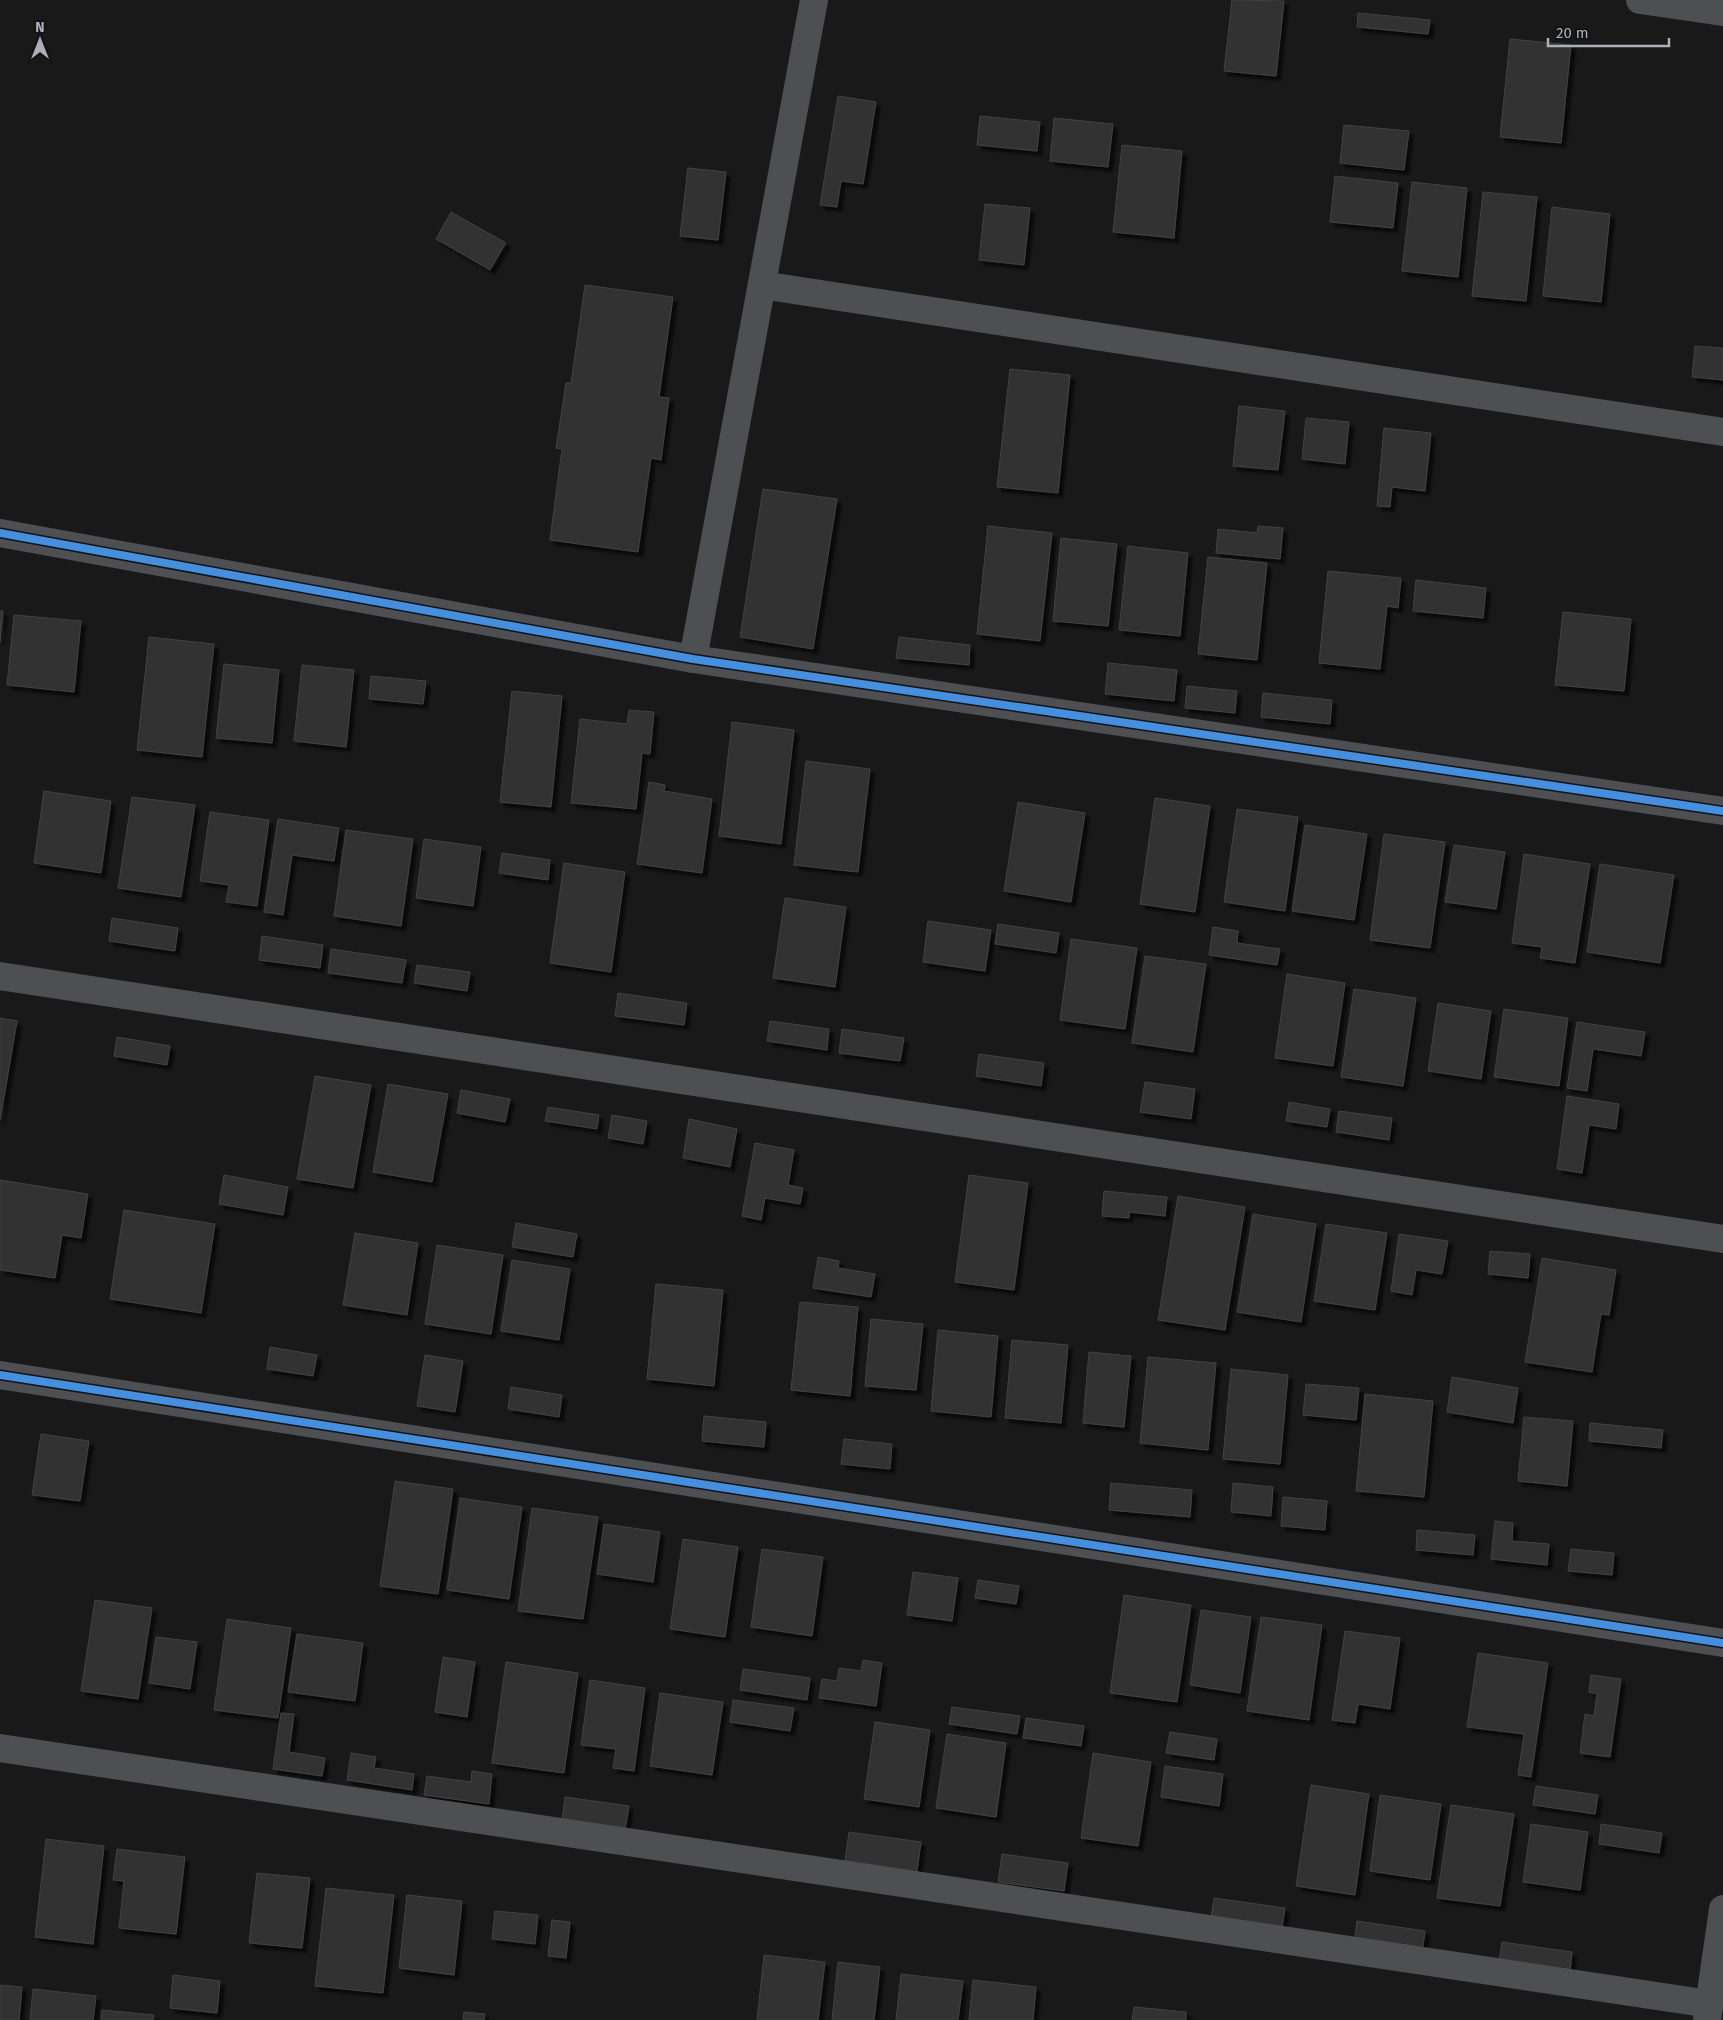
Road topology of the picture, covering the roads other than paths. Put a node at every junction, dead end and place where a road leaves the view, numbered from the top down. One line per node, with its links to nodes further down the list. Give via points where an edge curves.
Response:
1 (814, 0): 4 (street)
2 (1640, 0): 3 (street)
3 (1723, 12)
4 (762, 285): 5 (street); 7 (street)
5 (1723, 432)
6 (0, 533): 7 (street)
7 (693, 659): 8 (street)
8 (1723, 812)
9 (0, 976): 10 (street)
10 (1723, 1239)
11 (0, 1375): 12 (street)
12 (1723, 1643)
13 (0, 1748): 15 (street)
14 (1723, 1910): 15 (street)
15 (1708, 2012)

